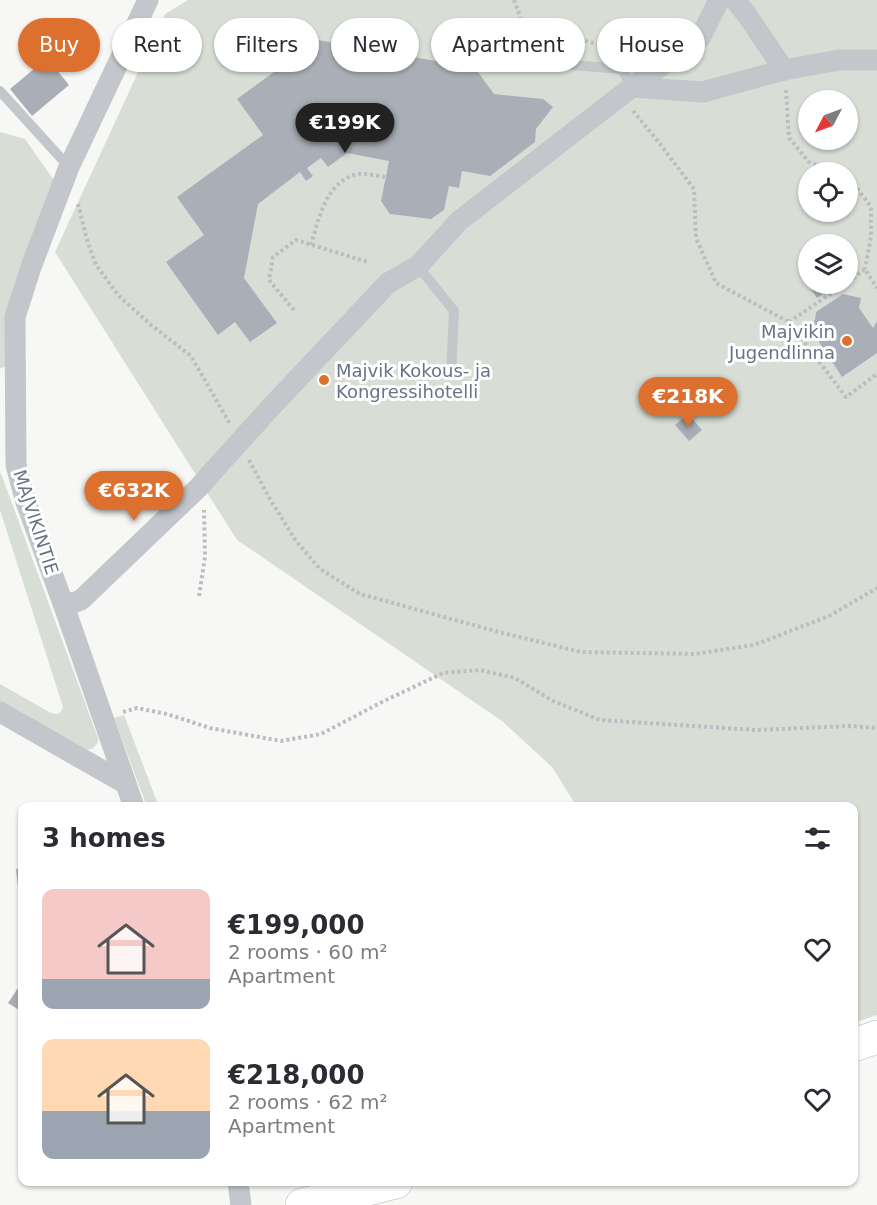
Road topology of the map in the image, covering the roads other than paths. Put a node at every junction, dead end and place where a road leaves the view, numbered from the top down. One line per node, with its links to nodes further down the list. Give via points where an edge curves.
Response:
1 (148, 0): 9 (street, MAJVIKINTIE)
2 (719, 0): 8 (street, via 700,38)
3 (735, 0): 6 (street)
4 (877, 60): 6 (street, via 839,60)
5 (585, 66): 8 (lane, via 622,69)
6 (784, 70): 8 (street, via 703,92)
7 (0, 91): 9 (lane)
8 (626, 92): 10 (street, via 459,221)
9 (69, 167): 12 (street, MAJVIKINTIE, via 15,317 16,465 26,502)
10 (418, 266): 11 (lane, via 454,311); 12 (street, bridge, via 388,283 199,487)
11 (451, 375)
12 (73, 603): 14 (street, MAJVIKINTIE, via 103,717)
13 (0, 712): 14 (street)
14 (126, 784): 15 (street, MAJVIKINTIE)
15 (132, 802)
16 (877, 1037): 17 (highway)
17 (858, 1044)
18 (238, 1186): 20 (street)
19 (380, 1186): 21 (highway)
20 (241, 1205)
21 (302, 1205)

